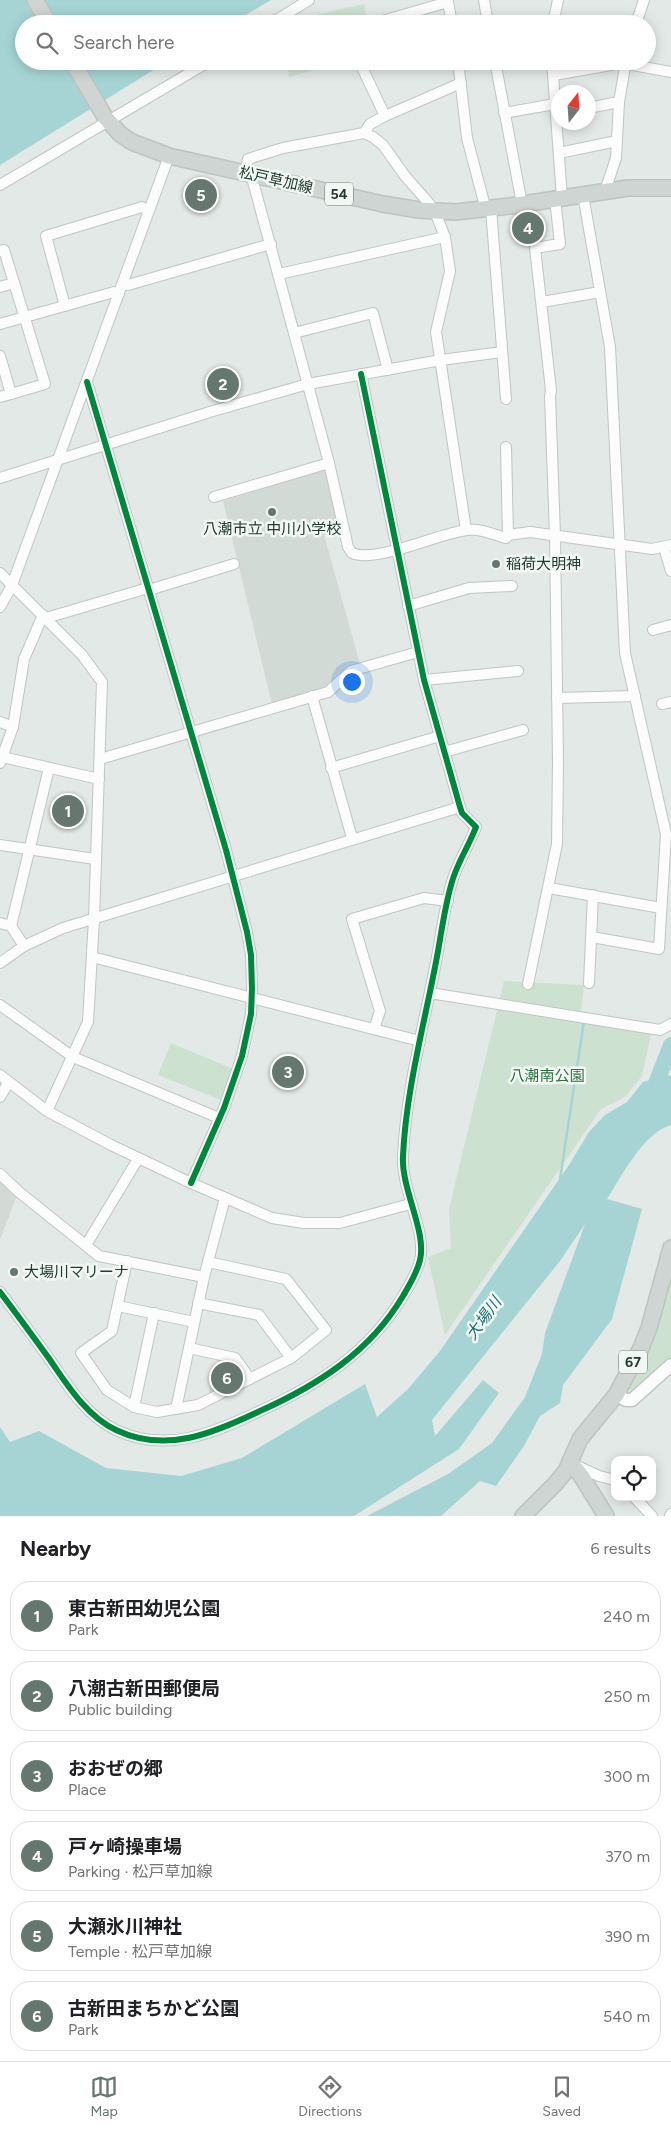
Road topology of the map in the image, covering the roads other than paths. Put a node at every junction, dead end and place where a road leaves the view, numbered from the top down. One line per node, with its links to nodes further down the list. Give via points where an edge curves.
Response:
1 (35, 0): 6 (main road)
2 (309, 0): 7 (street)
3 (484, 0): 10 (street)
4 (558, 0): 11 (street)
5 (644, 0): 12 (street)
6 (44, 15)
7 (285, 15)
8 (403, 15): 9 (street, via 448,2)
9 (450, 15)
10 (486, 15)
11 (555, 15)
12 (639, 15)
13 (656, 69): 22 (street)
14 (77, 70): 31 (main road, 松戸草加線 / 54)
15 (194, 70): 31 (street)
16 (363, 70): 30 (street)
17 (459, 70): 24 (street)
18 (497, 70): 29 (street)
19 (553, 70): 23 (street)
20 (581, 70): 23 (street)
21 (624, 70): 26 (street)
22 (671, 72)
23 (554, 75): 25 (street)
24 (461, 83): 30 (street); 44 (street, via 467,138)
25 (555, 85)
26 (619, 102): 27 (street); 34 (street)
27 (596, 106)
28 (551, 111): 29 (street)
29 (504, 114): 43 (street)
30 (385, 116): 33 (street, via 370,124)
31 (107, 119): 36 (main road, 松戸草加線 / 54, via 132,142); 38 (street)
32 (558, 130): 35 (street)
33 (364, 133): 37 (street, via 283,148 248,159); 46 (street, via 383,144)
34 (617, 141): 35 (street); 40 (street, via 616,158)
35 (559, 153): 42 (street)
36 (169, 156): 37 (main road, 松戸草加線 / 54); 45 (street)
37 (248, 173): 46 (main road, 松戸草加線 / 54, via 384,204); 48 (street)
38 (0, 185)
39 (671, 188): 40 (main road, 松戸草加線 / 54, via 644,186)
40 (605, 191): 41 (main road, 松戸草加線 / 54)
41 (583, 195): 42 (main road, 松戸草加線 / 54); 54 (street)
42 (558, 199): 43 (main road, 松戸草加線 / 54); 55 (street, via 560,244 535,248)
43 (522, 204): 44 (main road, 松戸草加線 / 54)
44 (489, 209): 46 (main road, 松戸草加線 / 54); 60 (street)
45 (149, 210): 53 (street); 56 (street, via 142,208 46,236)
46 (435, 212): 47 (street)
47 (445, 237): 50 (street); 62 (street, via 450,272 436,332)
48 (271, 244): 50 (street); 53 (street)
49 (0, 251): 51 (street, via 4,250)
50 (279, 274): 59 (street)
51 (14, 283): 52 (street); 57 (street)
52 (0, 287)
53 (121, 289): 56 (street); 65 (street)
54 (600, 292): 55 (street); 79 (street, via 610,347)
55 (542, 302): 78 (street, via 551,390)
56 (65, 306): 57 (street)
57 (25, 317): 58 (street); 67 (street, via 45,384)
58 (0, 324)
59 (294, 333): 63 (street, via 373,313); 66 (street)
60 (502, 352): 62 (street); 69 (street)
61 (1, 360): 67 (street)
62 (441, 360): 63 (street); 76 (street)
63 (388, 370): 64 (street)
64 (361, 374): 66 (street); 81 (street)
65 (87, 382): 70 (street); 72 (street)
66 (308, 384): 70 (street); 73 (street)
67 (11, 394): 68 (street)
68 (0, 397)
69 (506, 399)
70 (106, 446): 72 (street); 87 (street)
71 (506, 447): 77 (street)
72 (58, 460): 74 (street); 85 (street)
73 (329, 463): 75 (street); 81 (street, via 348,547 360,555)
74 (0, 478)
75 (214, 497)
76 (466, 530): 77 (street, via 506,538); 81 (street)
77 (508, 535): 78 (street, via 530,532)
78 (555, 535): 79 (street); 98 (street)
79 (620, 544): 80 (street, via 652,549); 97 (street, via 625,653)
80 (667, 546): 83 (street)
81 (396, 550): 88 (street)
82 (234, 564): 87 (street)
83 (671, 571)
84 (0, 573): 85 (street)
85 (12, 585): 89 (street); 90 (street)
86 (512, 586): 88 (street, via 469,588)
87 (148, 589): 90 (street); 102 (street)
88 (408, 606): 93 (street)
89 (0, 607)
90 (44, 616): 100 (street, via 24,658); 105 (street, via 89,663 102,682)
91 (671, 625): 92 (street)
92 (653, 630)
93 (418, 652): 95 (street); 96 (street, via 351,671 328,692)
94 (518, 671): 95 (street)
95 (424, 680): 103 (street)
96 (312, 696): 102 (street); 108 (street)
97 (635, 696): 98 (street); 119 (street, via 666,834)
98 (557, 698): 116 (street, via 558,844)
99 (0, 722): 100 (street)
100 (13, 727): 106 (street)
101 (522, 730): 104 (street)
102 (191, 732): 105 (street); 115 (street)
103 (440, 736): 104 (street); 108 (street)
104 (444, 752): 110 (street)
105 (100, 759): 109 (street)
106 (1, 760): 107 (street)
107 (49, 768): 109 (street); 113 (street)
108 (331, 768): 111 (street)
109 (99, 779): 114 (street)
110 (460, 807): 111 (street); 118 (street, via 476,827 454,874)
111 (352, 838): 115 (street)
112 (0, 845): 113 (street)
113 (30, 850): 114 (street); 122 (street)
114 (95, 859): 120 (street)
115 (232, 876): 120 (street); 130 (street, via 247,932)
116 (549, 888): 117 (street); 128 (street)
117 (593, 895): 119 (street); 123 (street)
118 (448, 901): 129 (street); 133 (street, via 424,898 352,919 380,1010)
119 (661, 908): 123 (street, via 659,949)
120 (94, 919): 124 (street, via 45,935); 125 (street)
121 (0, 923): 122 (street)
122 (11, 926): 124 (street)
123 (592, 937): 127 (street)
124 (24, 946): 126 (street)
125 (92, 957): 130 (street); 135 (street, via 88,1022)
126 (0, 963)
127 (589, 983)
128 (528, 984)
129 (430, 993): 132 (street, via 660,1030); 134 (street)
130 (252, 999): 133 (street); 140 (street, via 242,1056)
131 (0, 1005): 135 (street)
132 (671, 1024)
133 (374, 1029): 134 (street)
134 (420, 1041): 145 (street, via 403,1157)
135 (73, 1057): 139 (street); 140 (street)
136 (0, 1075): 137 (street)
137 (8, 1083): 138 (street); 139 (street)
138 (0, 1097)
139 (47, 1111): 141 (street)
140 (219, 1118): 143 (street)
141 (138, 1159): 143 (street); 146 (street)
142 (0, 1174): 146 (street)
143 (191, 1183): 144 (street)
144 (225, 1198): 145 (street, via 272,1218 304,1223 340,1223); 149 (street)
145 (410, 1204): 151 (street, via 421,1242 421,1257 400,1301 371,1339 315,1384 234,1424 187,1439 140,1438 116,1430 89,1410)
146 (86, 1245): 148 (street, via 99,1256)
147 (671, 1248): 160 (main road, 67, via 649,1328)
148 (127, 1261): 150 (street); 153 (street)
149 (208, 1262): 150 (street); 157 (street, via 286,1279 326,1330)
150 (204, 1277): 152 (street)
151 (0, 1292)
152 (198, 1303): 155 (street); 157 (street, via 259,1315)
153 (118, 1306): 154 (street); 161 (street, via 112,1331 81,1352 107,1390)
154 (154, 1314): 155 (street); 161 (street)
155 (194, 1322): 156 (street)
156 (189, 1348): 159 (street, via 234,1358); 162 (street)
157 (291, 1358): 159 (street)
158 (671, 1365): 160 (street, via 632,1400)
159 (250, 1379): 162 (street, via 198,1405)
160 (616, 1395): 163 (main road, 67, via 583,1434)
161 (134, 1407): 162 (street, via 157,1412)
162 (176, 1409)
163 (570, 1462): 164 (street); 166 (main road, via 555,1484); 167 (main road)
164 (611, 1479)
165 (638, 1501): 168 (street)
166 (523, 1516)
167 (606, 1516)
168 (652, 1516)

